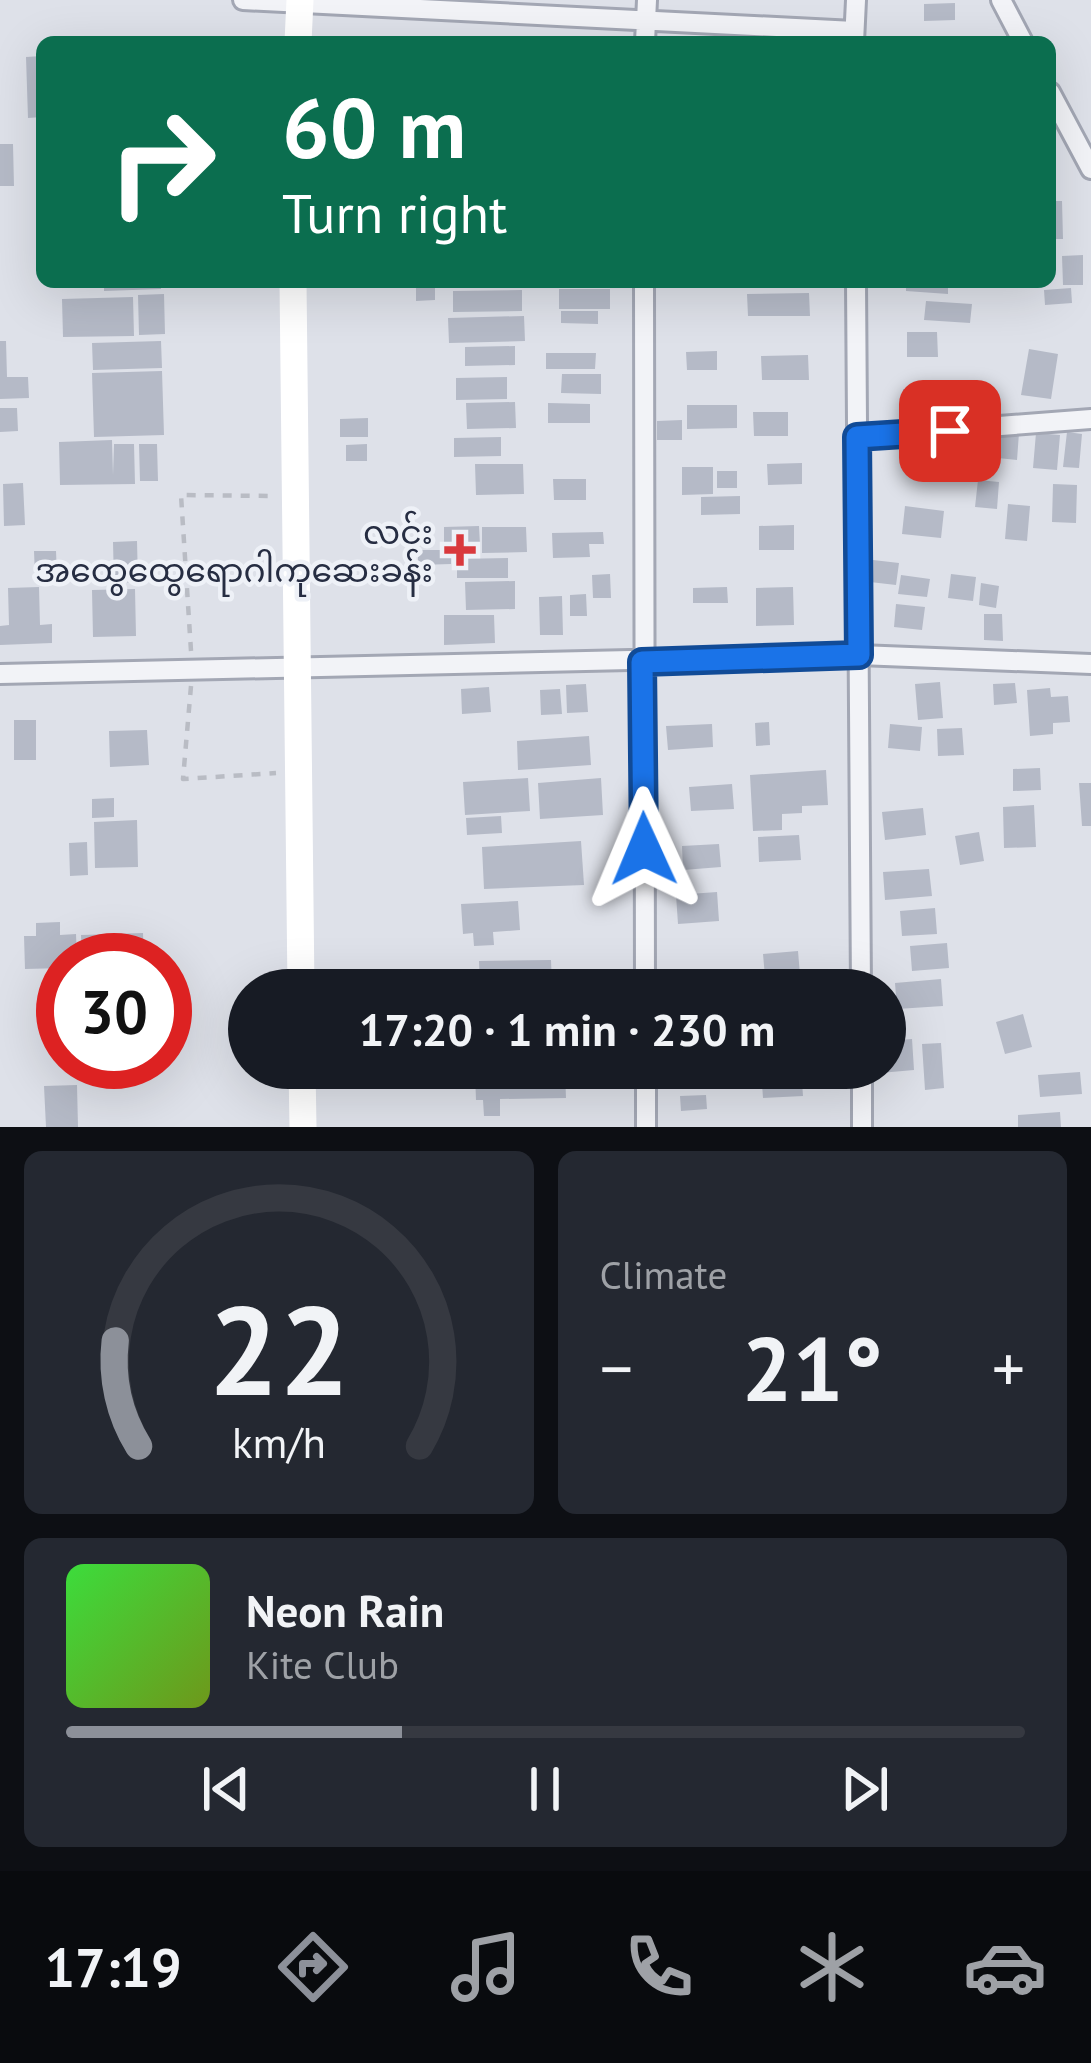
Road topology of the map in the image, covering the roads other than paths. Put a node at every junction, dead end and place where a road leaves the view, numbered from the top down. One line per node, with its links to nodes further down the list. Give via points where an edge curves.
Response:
1 (243, 0): 5 (street)
2 (647, 0): 6 (street)
3 (856, 0): 8 (street)
4 (1001, 0): 9 (street)
5 (300, 1): 6 (street); 7 (main road)
6 (645, 32): 8 (street)
7 (298, 36)
8 (854, 36)
9 (1020, 36)
10 (1056, 103): 11 (street)
11 (1091, 170)
12 (293, 288): 20 (main road)
13 (644, 288): 18 (street)
14 (856, 288): 16 (street)
15 (1091, 419): 16 (street)
16 (857, 437): 17 (street)
17 (859, 655): 18 (street); 19 (street); 24 (street)
18 (642, 662): 20 (street); 23 (street)
19 (1091, 664)
20 (295, 666): 21 (street); 22 (main road)
21 (0, 674)
22 (301, 969)
23 (645, 969)
24 (861, 969)
25 (302, 1089): 28 (main road)
26 (646, 1089): 29 (street)
27 (862, 1089): 30 (street)
28 (303, 1127)
29 (646, 1127)
30 (862, 1127)

